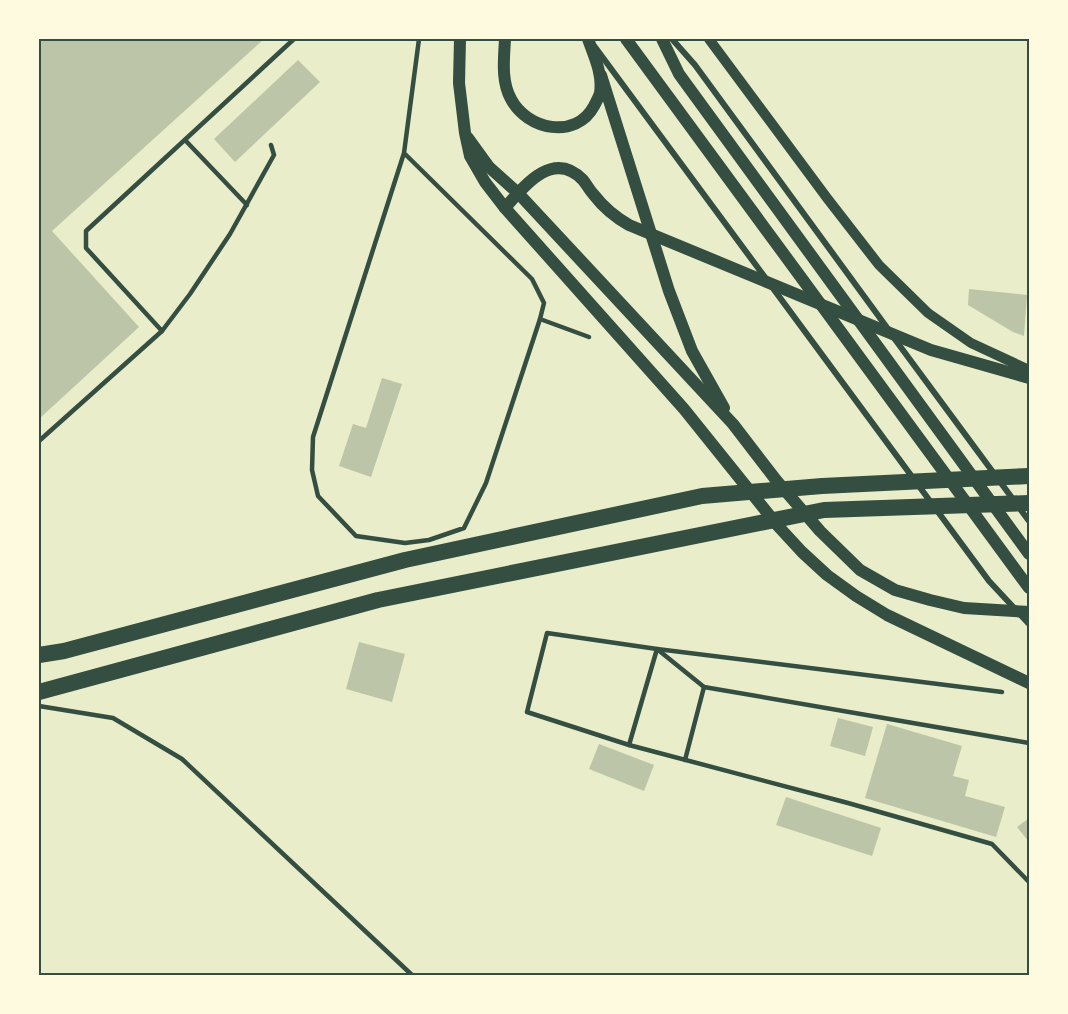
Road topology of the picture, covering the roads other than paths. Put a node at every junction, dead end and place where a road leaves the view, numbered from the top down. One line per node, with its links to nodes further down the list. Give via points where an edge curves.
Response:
1 (294, 39): 12 (lane)
2 (419, 39): 14 (lane)
3 (460, 39): 11 (main road, via 459,83)
4 (505, 39): 10 (main road, via 506,87 521,113 534,122 550,127 576,124 590,114 600,95)
5 (589, 39): 10 (main road); 31 (street, via 989,581)
6 (626, 39): 29 (main road)
7 (662, 39): 28 (main road, via 679,74)
8 (672, 39): 27 (street, via 695,65)
9 (709, 39): 21 (street, via 879,265 928,314 971,343)
10 (601, 75): 23 (main road, via 669,291 692,351)
11 (465, 133): 15 (main road, via 489,167); 17 (main road, via 470,156)
12 (184, 140): 16 (lane); 19 (lane, via 86,231 86,248)
13 (271, 144): 16 (lane, via 274,155)
14 (404, 153): 18 (lane, via 532,279 544,303); 18 (lane, via 313,437 312,470 318,496 356,536 405,543 429,540 464,528 486,483)
15 (518, 194): 17 (main road); 22 (main road, via 535,176 553,168 570,171 583,180 606,209 629,225 931,351); 23 (main road)
16 (247, 205): 19 (lane, via 225,243)
17 (505, 208): 34 (main road, via 684,409 778,526 827,575 887,615)
18 (540, 319): 20 (lane)
19 (162, 331): 24 (lane)
20 (589, 337)
21 (1029, 370)
22 (1029, 378)
23 (733, 424): 30 (main road, via 820,531 860,570 895,590 930,600 964,608)
24 (39, 441)
25 (1029, 476): 33 (highway, via 702,496 405,560)
26 (1029, 503): 36 (highway, via 824,510 378,600)
27 (1029, 521)
28 (1029, 554)
29 (1029, 588)
30 (1029, 612)
31 (1029, 624)
32 (657, 649): 35 (lane); 37 (lane); 40 (lane); 40 (lane, via 547,633 527,712)
33 (39, 655)
34 (1029, 683)
35 (704, 687): 39 (lane); 41 (lane)
36 (39, 692)
37 (1002, 692)
38 (39, 706): 43 (lane, via 113,718 182,759)
39 (1029, 743)
40 (629, 745): 41 (lane)
41 (685, 760): 42 (lane, via 992,844)
42 (1029, 882)
43 (412, 975)

